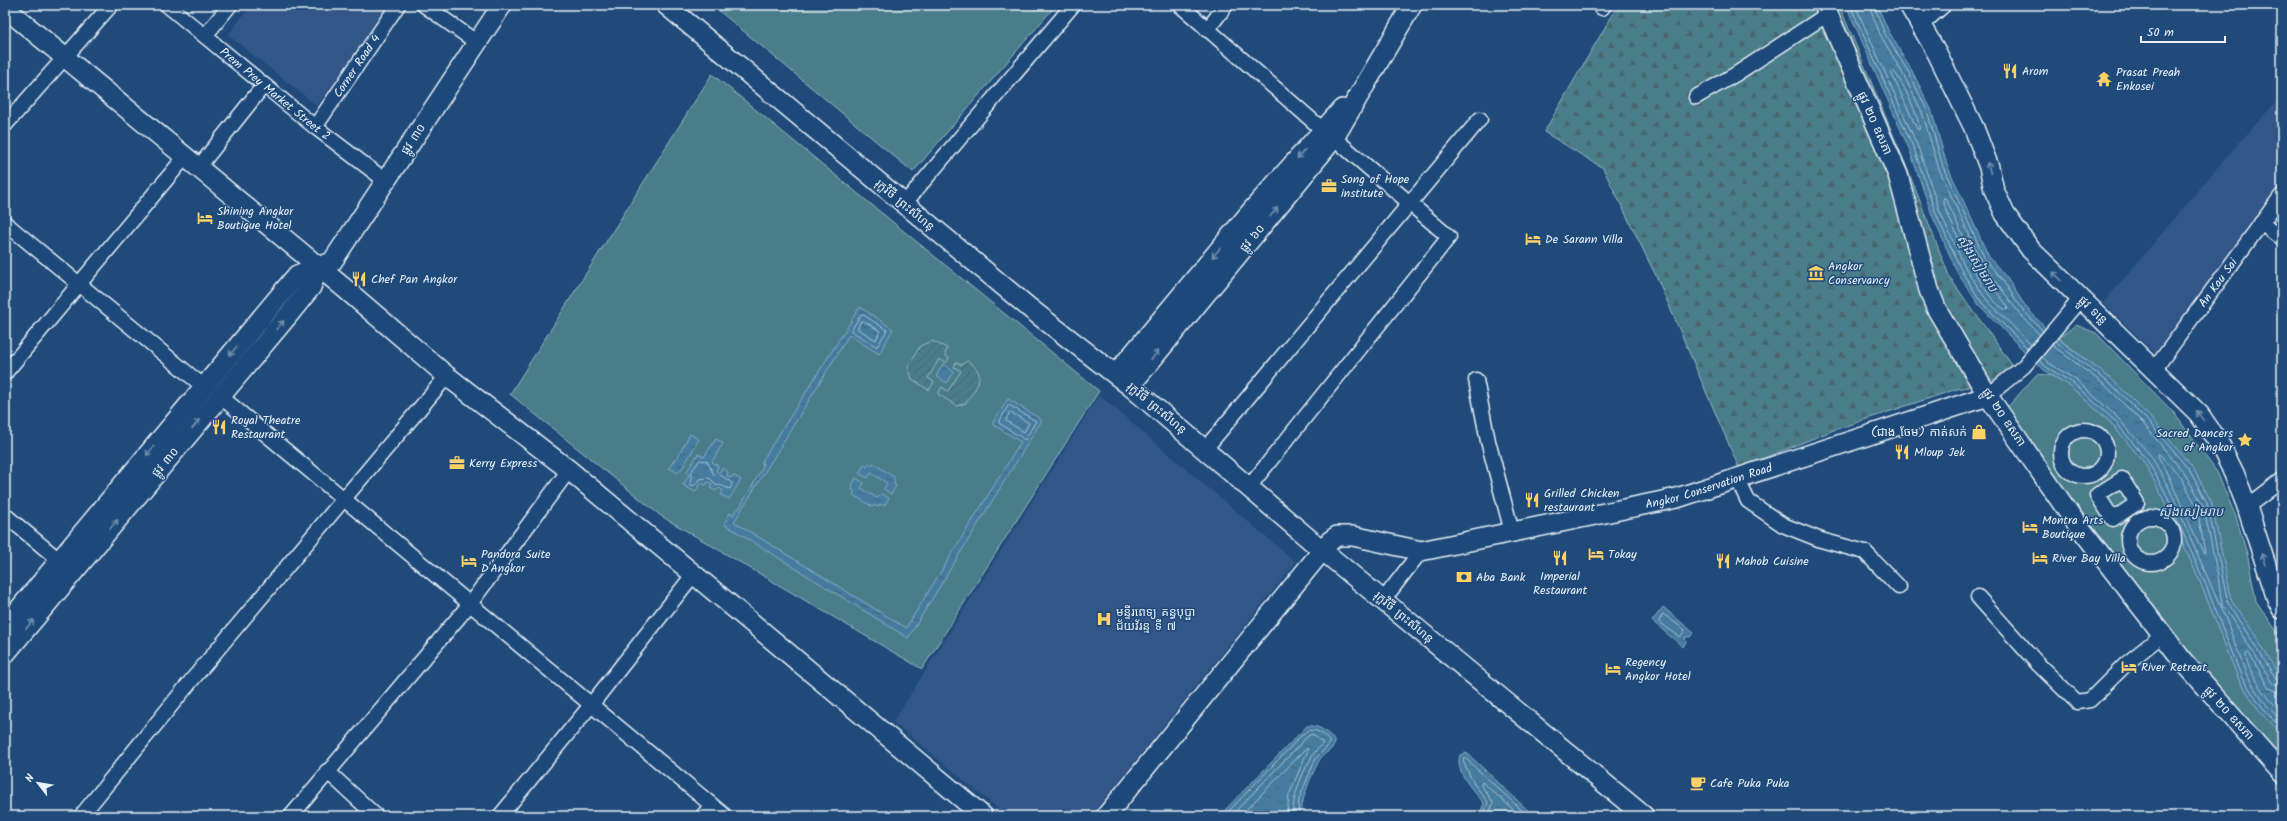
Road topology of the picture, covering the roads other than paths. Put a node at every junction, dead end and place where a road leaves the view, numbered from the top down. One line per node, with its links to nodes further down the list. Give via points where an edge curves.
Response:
1 (111, 5): 20 (street)
2 (167, 5): 18 (street, Prem Prey Market Street 2)
3 (230, 5): 18 (street)
4 (398, 5): 25 (street, Corner Road 4)
5 (424, 5): 19 (street)
6 (502, 5): 19 (street, ផ្លូវ ៣០)
7 (666, 5): 30 (street, រុក្ខវិថី ព្រះសីហនុ)
8 (1073, 5): 30 (street)
9 (1180, 5): 17 (street)
10 (1226, 5): 17 (street)
11 (1412, 5): 26 (street, ផ្លូវ ៦០, via 1364,84)
12 (1909, 5): 16 (street, ផ្លូវ ទន្លេ)
13 (1944, 5): 16 (street)
14 (5, 8): 20 (street)
15 (1826, 9): 22 (street, via 1736,74); 45 (street, ផ្លូវ ២០ ឧសភា, via 1898,174 1936,308)
16 (1921, 25): 37 (street, ផ្លូវ ទន្លេ, one-way to 16, via 2031,250 2005,214 1994,190 1989,167 1974,128)
17 (1207, 30): 26 (street)
18 (205, 36): 21 (street, Prem Prey Market Street 2)
19 (476, 42): 28 (street, ផ្លូវ ៣០)
20 (65, 58): 24 (street); 27 (street)
21 (264, 85): 25 (street, Prem Prey Market Street 2); 27 (street)
22 (1696, 97)
23 (1480, 119): 31 (street)
24 (5, 125)
25 (315, 127): 28 (street, Prem Prey Market Street 2)
26 (1328, 134): 31 (street); 41 (street, ផ្លូវ ៦០)
27 (191, 163): 35 (street); 36 (street)
28 (386, 181): 35 (street, ផ្លូវ ៣០, via 332,262)
29 (2282, 195): 33 (street, An Kau Sai)
30 (904, 204): 41 (street, រុក្ខវិថី ព្រះសីហនុ, via 1032,310)
31 (1409, 204): 46 (street); 50 (street, via 1449,237)
32 (5, 223): 36 (street)
33 (2261, 223): 34 (street); 38 (street, An Kau Sai)
34 (2282, 238)
35 (319, 267): 40 (street); 43 (street, ផ្លូវ ៣០, one-way to 43, via 297,275); 44 (street, ផ្លូវ ៣០, one-way to 35, via 311,287)
36 (79, 285): 39 (street); 43 (street)
37 (2081, 298): 38 (street, ផ្លូវ ទន្លេ); 45 (street, via 2024,366)
38 (2154, 370): 52 (street, ផ្លូវ ទន្លេ, one-way to 38, via 2219,443 2199,414)
39 (5, 373)
40 (448, 376): 47 (street); 51 (street)
41 (1123, 380): 46 (street, រុក្ខវិថី ព្រះសីហនុ)
42 (1476, 380): 54 (street, via 1488,441)
43 (203, 386): 57 (street, ផ្លូវ ៣០, one-way to 57)
44 (220, 396): 51 (street); 58 (street, ផ្លូវ ៣០, one-way to 44)
45 (1988, 396): 48 (street, Angkor Conservation Road); 66 (street, ផ្លូវ ២០ ឧសភា, via 2071,516)
46 (1205, 449): 50 (street, រុក្ខវិថី ព្រះសីហនុ)
47 (569, 470): 59 (street); 63 (street)
48 (1737, 478): 54 (street, Angkor Conservation Road, via 1677,498); 60 (street, via 1748,501 1783,525 1821,540 1865,552)
49 (2282, 480): 52 (street, via 2252,503)
50 (1249, 487): 55 (street, រុក្ខវិថី ព្រះសីហនុ)
51 (346, 499): 63 (street); 72 (street, via 191,681)
52 (2246, 504): 64 (street, ផ្លូវ ទន្លេ, one-way to 52)
53 (5, 515): 57 (street)
54 (1512, 532): 56 (street, Angkor Conservation Road)
55 (1322, 550): 56 (street, via 1337,536 1353,536); 62 (street, រុក្ខវិថី ព្រះសីហនុ); 78 (street)
56 (1421, 551): 62 (street)
57 (60, 561): 58 (street); 65 (street, ផ្លូវ ៣០)
58 (74, 572): 67 (street, ផ្លូវ ៣០, one-way to 58)
59 (693, 575): 68 (street); 77 (street)
60 (1899, 587)
61 (1978, 597): 66 (street, via 2044,670 2077,702 2090,700 2126,664)
62 (1384, 599): 79 (street, រុក្ខវិថី ព្រះសីហនុ)
63 (469, 605): 68 (street); 69 (street)
64 (2282, 609)
65 (5, 626)
66 (2162, 635): 70 (street, ផ្លូវ ២០ ឧសភា)
67 (5, 654)
68 (591, 705): 71 (street); 75 (street)
69 (328, 771): 73 (street); 74 (street)
70 (2282, 773)
71 (708, 811): 76 (street)
72 (81, 816)
73 (291, 816)
74 (376, 816)
75 (500, 816)
76 (725, 816)
77 (983, 816)
78 (1106, 816)
79 (1644, 816)

